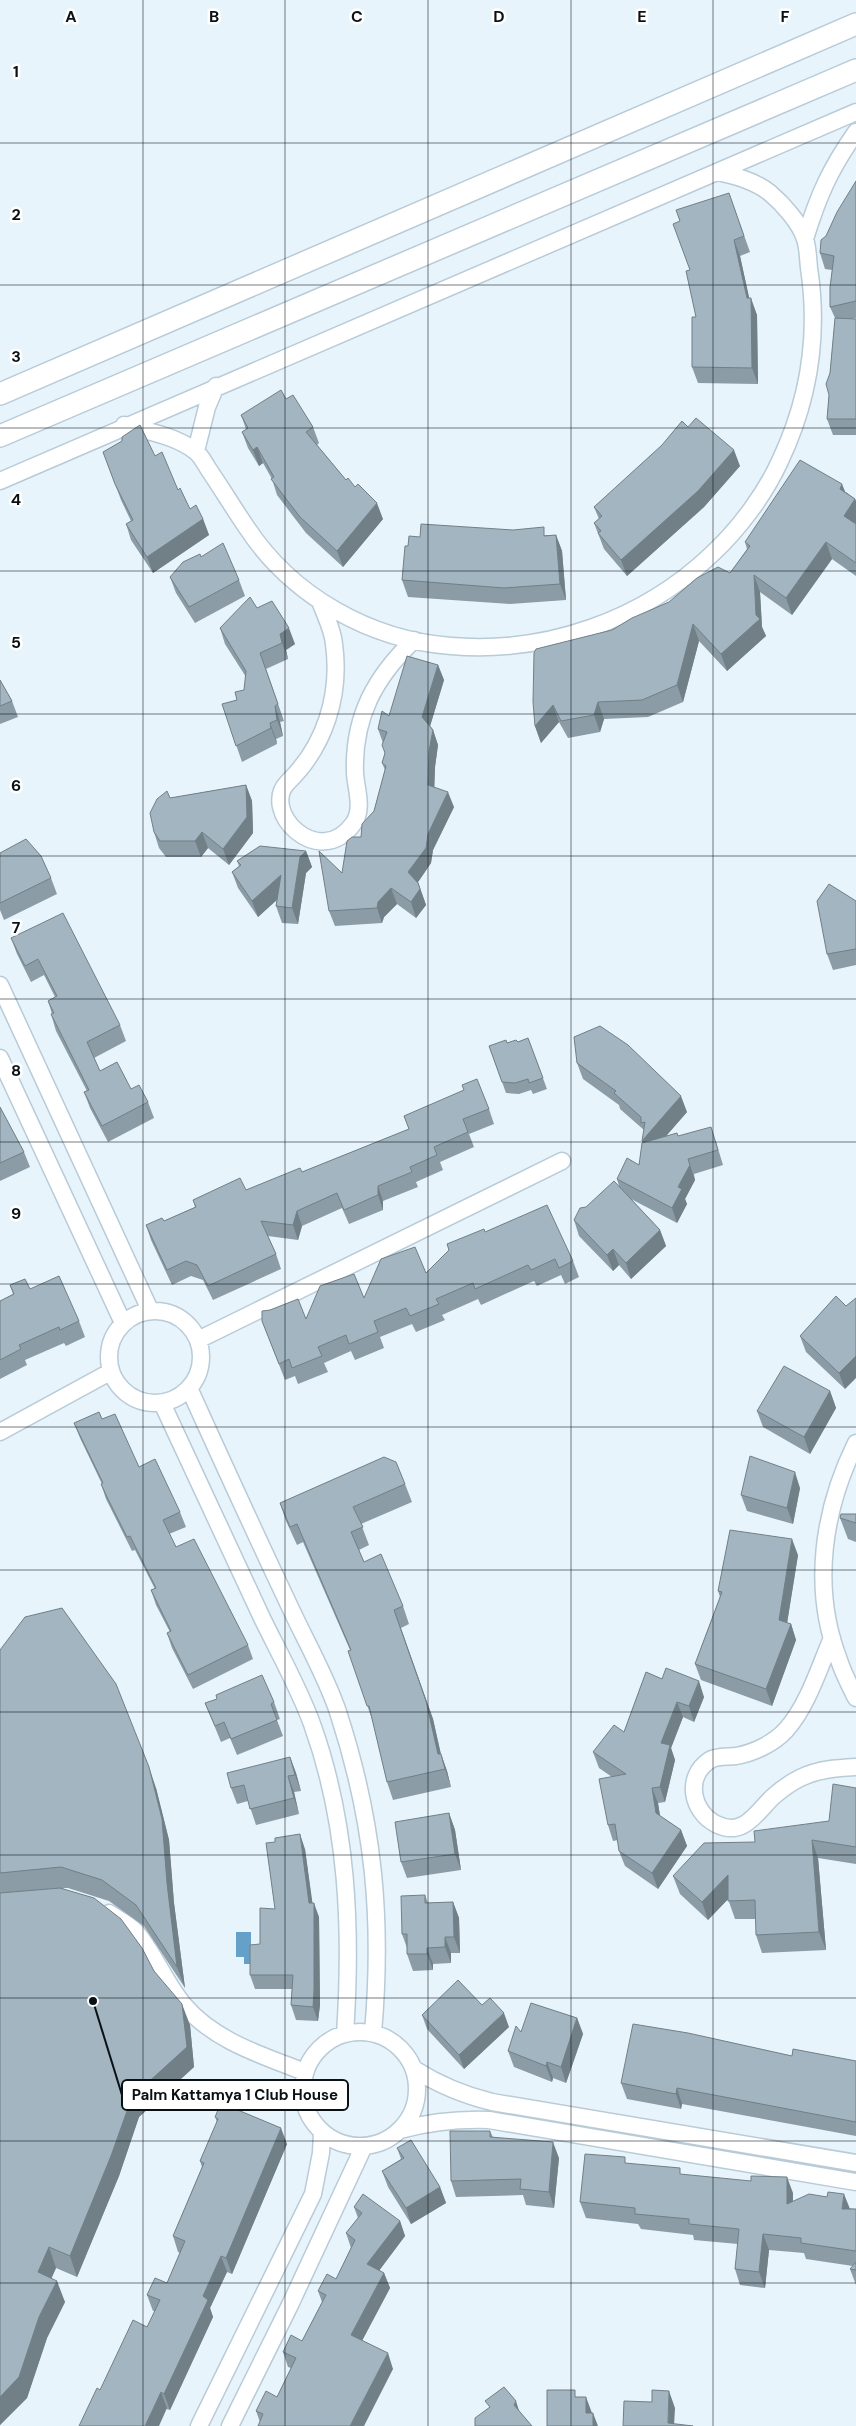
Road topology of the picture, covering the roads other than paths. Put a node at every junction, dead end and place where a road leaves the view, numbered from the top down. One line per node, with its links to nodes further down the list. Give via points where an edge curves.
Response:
1 (856, 24): 8 (street)
2 (856, 70): 10 (street)
3 (856, 112): 5 (street)
4 (856, 132): 6 (street, via 835,162 817,200)
5 (717, 172): 6 (street, via 746,179 770,193 790,214); 7 (street)
6 (805, 239): 14 (street, via 814,295 812,352 801,408 780,462 750,511 713,554 668,590 618,618 564,637 508,646 450,646)
7 (216, 386): 9 (street); 11 (street)
8 (0, 394)
9 (124, 426): 11 (street, via 173,440); 12 (street)
10 (0, 436)
11 (196, 451): 13 (street, via 268,555)
12 (0, 481)
13 (320, 601): 14 (street, via 339,613 394,636); 14 (street, via 334,642 337,683 328,724 308,759 286,785 282,799 283,814 290,827 302,836 315,841 330,840 344,834 354,824 359,810 355,774 356,743 362,714 392,661)
14 (414, 640)
15 (0, 985): 18 (street)
16 (0, 1058): 19 (street)
17 (562, 1161): 20 (street)
18 (150, 1310): 19 (street, via 135,1314); 20 (street, via 166,1311 179,1317 191,1327)
19 (122, 1323): 21 (street, via 111,1341)
20 (198, 1340): 22 (street, via 201,1360)
21 (110, 1372): 23 (street, via 118,1386 130,1396); 24 (street)
22 (189, 1388): 23 (street); 30 (street, via 337,1710 359,1786 371,1847 377,1909 378,1972)
23 (162, 1403): 31 (street, via 314,1732 342,1846 349,1971)
24 (0, 1432)
25 (856, 1443): 26 (street, via 841,1473 828,1518 822,1566 826,1614)
26 (832, 1638): 27 (street, via 838,1660); 28 (street, via 801,1708 785,1730 763,1747 737,1756 711,1759 698,1771 693,1788 696,1805 706,1819 721,1827 739,1827 754,1819 774,1795 800,1778 828,1768)
27 (856, 1698)
28 (856, 1767)
29 (96, 1907): 33 (street, via 106,1910 136,1932 158,1963 168,1985 200,2021 219,2036)
30 (373, 2033): 31 (street); 32 (street, via 390,2040)
31 (345, 2034): 33 (street, via 320,2048)
32 (414, 2069): 34 (street, via 416,2098 412,2112); 37 (street, via 464,2096)
33 (305, 2072): 35 (street, via 305,2104 311,2119)
34 (400, 2130): 36 (street, via 389,2138); 38 (street, via 444,2121 489,2120)
35 (322, 2132): 36 (street, via 342,2143); 39 (street, via 313,2194)
36 (364, 2146): 40 (street)
37 (856, 2164)
38 (856, 2182)
39 (199, 2426)
40 (230, 2426)

